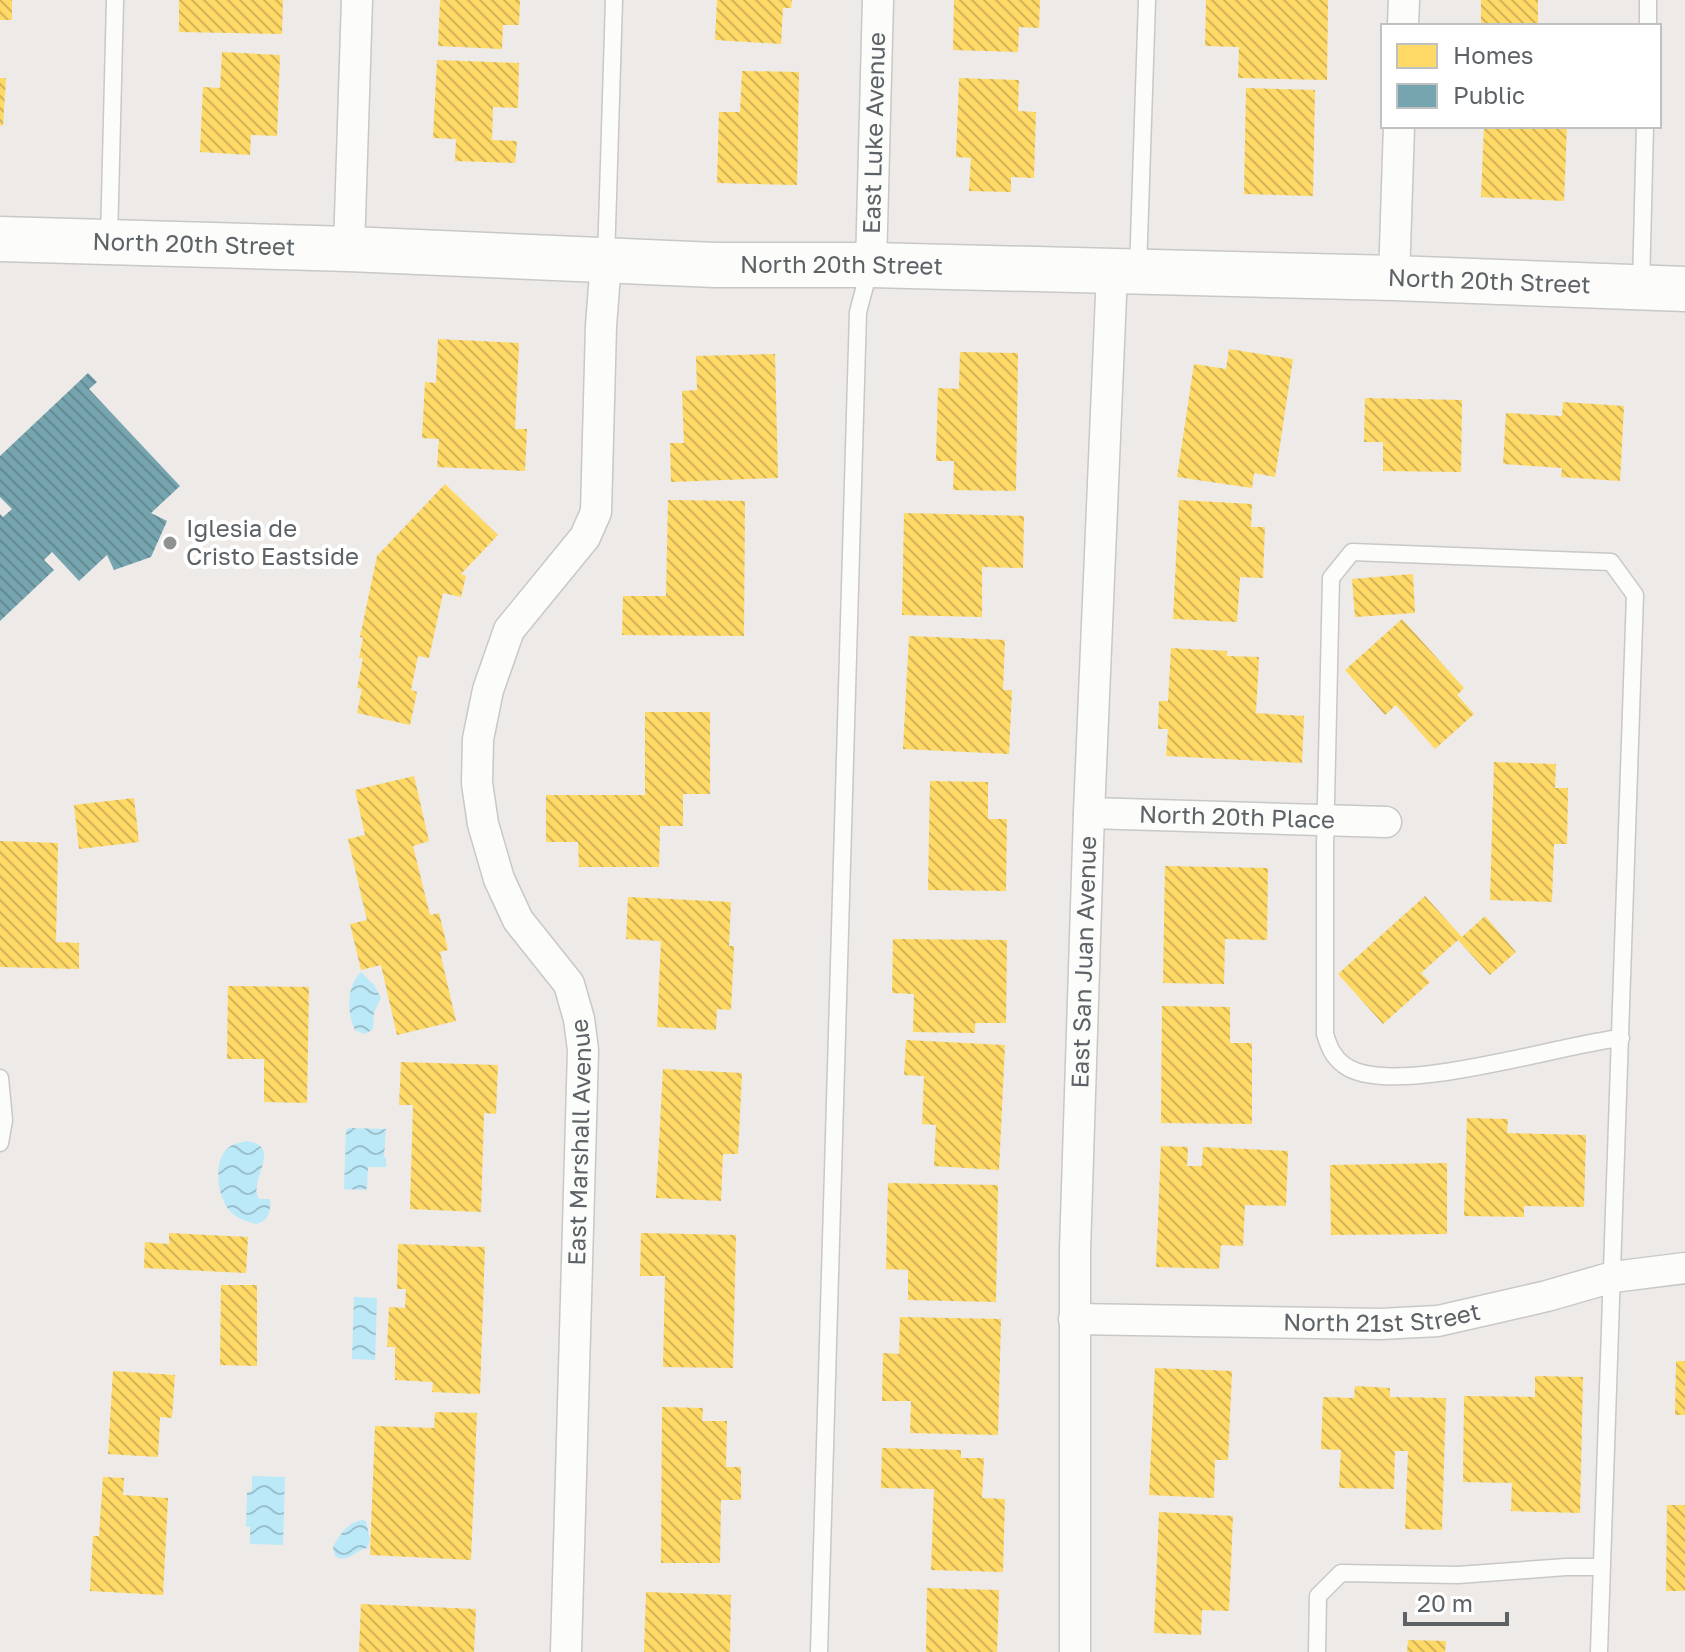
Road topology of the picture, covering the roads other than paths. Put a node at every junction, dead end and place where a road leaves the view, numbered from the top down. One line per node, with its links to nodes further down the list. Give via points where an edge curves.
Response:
1 (115, 0): 13 (lane)
2 (357, 0): 14 (street)
3 (614, 0): 15 (lane)
4 (878, 0): 16 (street, East Luke Avenue)
5 (1147, 0): 17 (lane)
6 (1404, 0): 8 (street)
7 (1648, 0): 9 (lane)
8 (1403, 24)
9 (1648, 24)
10 (1399, 128): 18 (street)
11 (1645, 128): 19 (lane)
12 (0, 239): 13 (street, North 20th Street)
13 (109, 242): 14 (street, North 20th Street)
14 (349, 249): 15 (street, North 20th Street)
15 (606, 261): 16 (street, North 20th Street); 31 (street, East Marshall Avenue, via 596,512 585,537 509,630 478,739 483,824 499,879 518,920 569,984 583,1050)
16 (871, 265): 17 (street, North 20th Street); 32 (lane, via 857,328)
17 (1125, 272): 18 (street, North 20th Street); 21 (street, East San Juan Avenue)
18 (1394, 278): 19 (street, North 20th Street)
19 (1641, 287): 20 (street, North 20th Street)
20 (1685, 289)
21 (1089, 813): 22 (street, North 20th Place); 29 (street, East San Juan Avenue)
22 (1326, 820): 23 (street, North 20th Place); 24 (lane, via 1325,1034 1332,1053 1345,1066 1363,1074 1409,1076); 24 (lane, via 1331,578 1352,552 1611,562 1635,595)
23 (1386, 822)
24 (1621, 1038): 28 (lane)
25 (0, 1078): 26 (lane)
26 (0, 1143)
27 (1685, 1268): 28 (street, North 21st Street)
28 (1613, 1277): 29 (street, North 21st Street, via 1438,1321); 30 (lane)
29 (1074, 1319): 33 (street, East San Juan Avenue)
30 (1601, 1567): 34 (lane, via 1458,1575 1341,1573 1318,1596); 35 (lane)
31 (566, 1652)
32 (819, 1652)
33 (1075, 1652)
34 (1317, 1652)
35 (1599, 1652)

